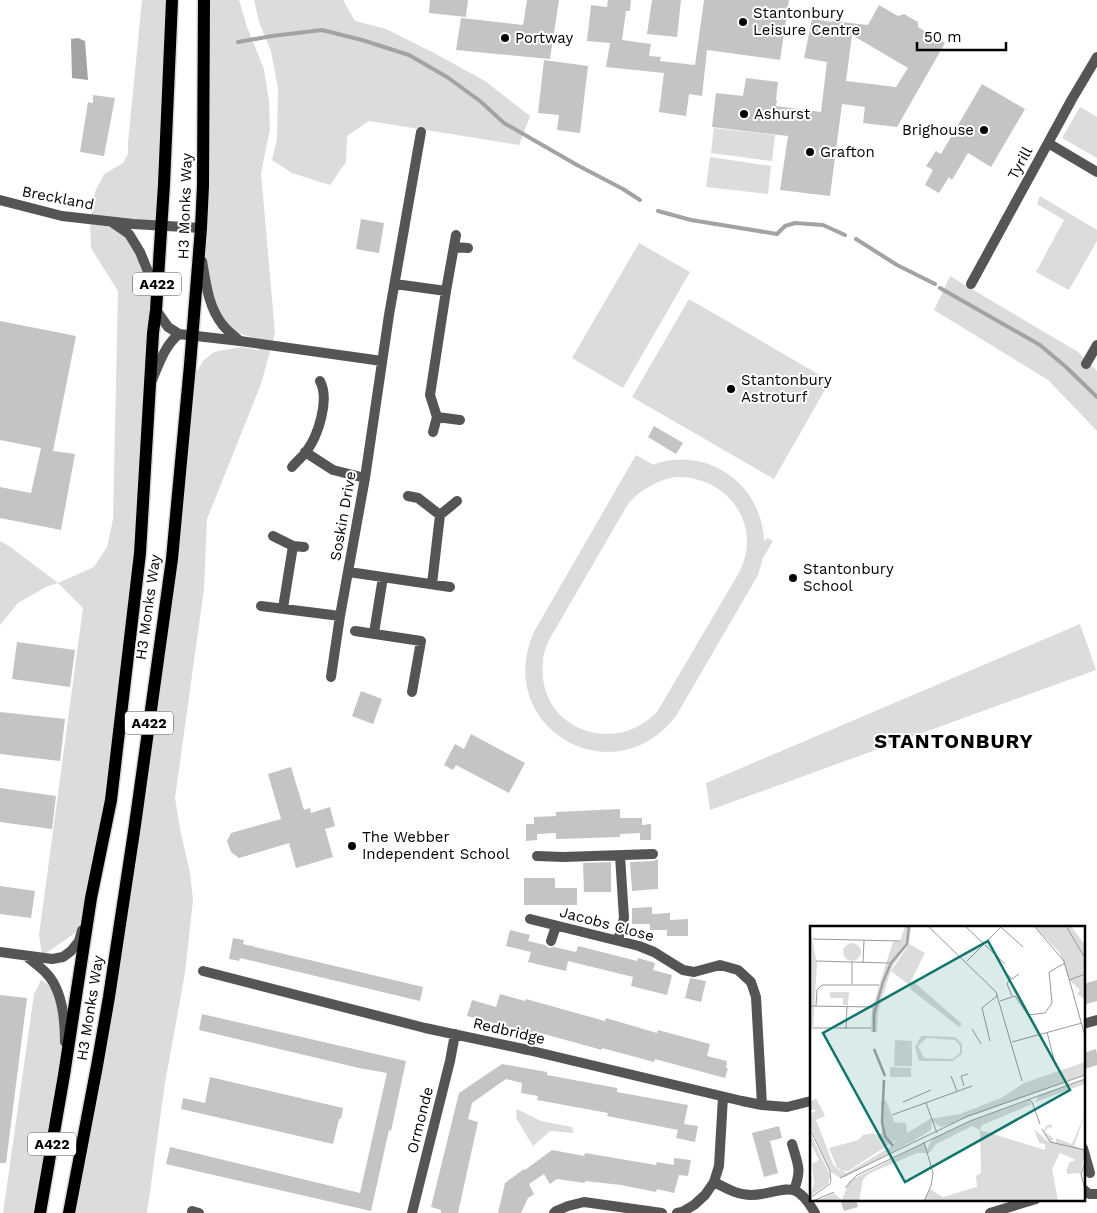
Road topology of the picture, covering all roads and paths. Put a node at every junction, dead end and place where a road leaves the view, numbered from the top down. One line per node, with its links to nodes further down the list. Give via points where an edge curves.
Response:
1 (172, 0): 9 (main road, H3 Monks Way / A422)
2 (204, 0): 10 (main road, H3 Monks Way / A422)
3 (1097, 57): 5 (street, Tyrill)
4 (421, 132): 15 (street, Soskin Drive)
5 (1048, 143): 6 (street); 16 (street, Tyrill)
6 (1097, 172)
7 (0, 200): 8 (street, Breckland, via 62,216)
8 (111, 222): 9 (street, Breckland); 17 (street, Breckland, via 129,234)
9 (161, 226): 10 (street, Breckland); 17 (main road, H3 Monks Way / A422)
10 (201, 228): 14 (main road, H3 Monks Way / A422)
11 (456, 235): 12 (street)
12 (454, 247): 13 (street); 18 (street)
13 (468, 248)
14 (200, 250): 21 (main road, H3 Monks Way / A422); 22 (street, via 216,316)
15 (395, 284): 18 (street); 24 (street, Soskin Drive)
16 (971, 284)
17 (157, 292): 19 (main road, H3 Monks Way / A422)
18 (446, 292): 28 (street, via 430,395)
19 (156, 310): 20 (street, via 168,327); 27 (main road, H3 Monks Way / A422)
20 (179, 334): 21 (street); 27 (street, via 162,357)
21 (193, 336): 22 (street); 78 (main road, H3 Monks Way / A422, via 172,559 135,825 97,1066)
22 (240, 341): 24 (street)
23 (1097, 344): 25 (street)
24 (382, 361): 33 (street, Soskin Drive)
25 (1086, 364)
26 (324, 383): 31 (street, via 320,422)
27 (150, 384): 54 (main road, H3 Monks Way / A422, via 140,553 111,800)
28 (437, 417): 29 (street); 30 (street)
29 (460, 420)
30 (434, 432)
31 (305, 452): 32 (street); 33 (street, via 333,470)
32 (292, 467)
33 (365, 478): 40 (street, Soskin Drive)
34 (408, 496): 36 (street, via 418,498)
35 (457, 501): 36 (street)
36 (440, 515): 42 (street)
37 (273, 536): 38 (street)
38 (293, 546): 39 (street); 45 (street)
39 (304, 547)
40 (349, 572): 41 (street); 46 (street, Soskin Drive)
41 (383, 577): 42 (street); 48 (street)
42 (432, 584): 43 (street)
43 (450, 587)
44 (261, 606): 45 (street)
45 (283, 608): 46 (street)
46 (340, 616): 49 (street, Soskin Drive)
47 (355, 631): 48 (street)
48 (374, 633): 50 (street, via 421,641)
49 (331, 676)
50 (412, 692)
51 (653, 854): 53 (street)
52 (537, 856): 53 (street, via 564,861)
53 (620, 856): 57 (street, via 624,918)
54 (91, 898): 60 (street, via 79,941 71,952 52,960); 65 (main road, H3 Monks Way / A422)
55 (530, 919): 56 (street, Jacobs Close)
56 (556, 926): 57 (street, Jacobs Close); 58 (street)
57 (618, 940): 68 (street, Jacobs Close, via 654,952 683,970 694,972 720,965 738,970 751,982 756,996)
58 (551, 941)
59 (0, 952): 60 (street)
60 (26, 956): 65 (street, via 47,973 60,998 65,1031)
61 (203, 971): 64 (street, Redbridge)
62 (1097, 1020): 63 (street)
63 (1084, 1024)
64 (455, 1034): 66 (street, Redbridge); 79 (street, Ormonde)
65 (64, 1075): 77 (main road, H3 Monks Way / A422)
66 (724, 1097): 68 (street, Redbridge); 72 (street, via 719,1166)
67 (810, 1101): 68 (street, Redbridge, via 787,1106)
68 (762, 1105)
69 (792, 1144): 73 (street, via 800,1170)
70 (1084, 1152): 71 (street)
71 (1090, 1175)
72 (714, 1182): 73 (street, via 736,1194); 82 (street, via 694,1205)
73 (794, 1190): 83 (street, via 808,1200)
74 (1084, 1190): 75 (street)
75 (1097, 1195)
76 (1033, 1200): 84 (street)
77 (40, 1213)
78 (69, 1213)
79 (412, 1213)
80 (554, 1213): 81 (street, via 584,1202)
81 (662, 1213)
82 (676, 1213)
83 (815, 1213)
84 (990, 1213)

